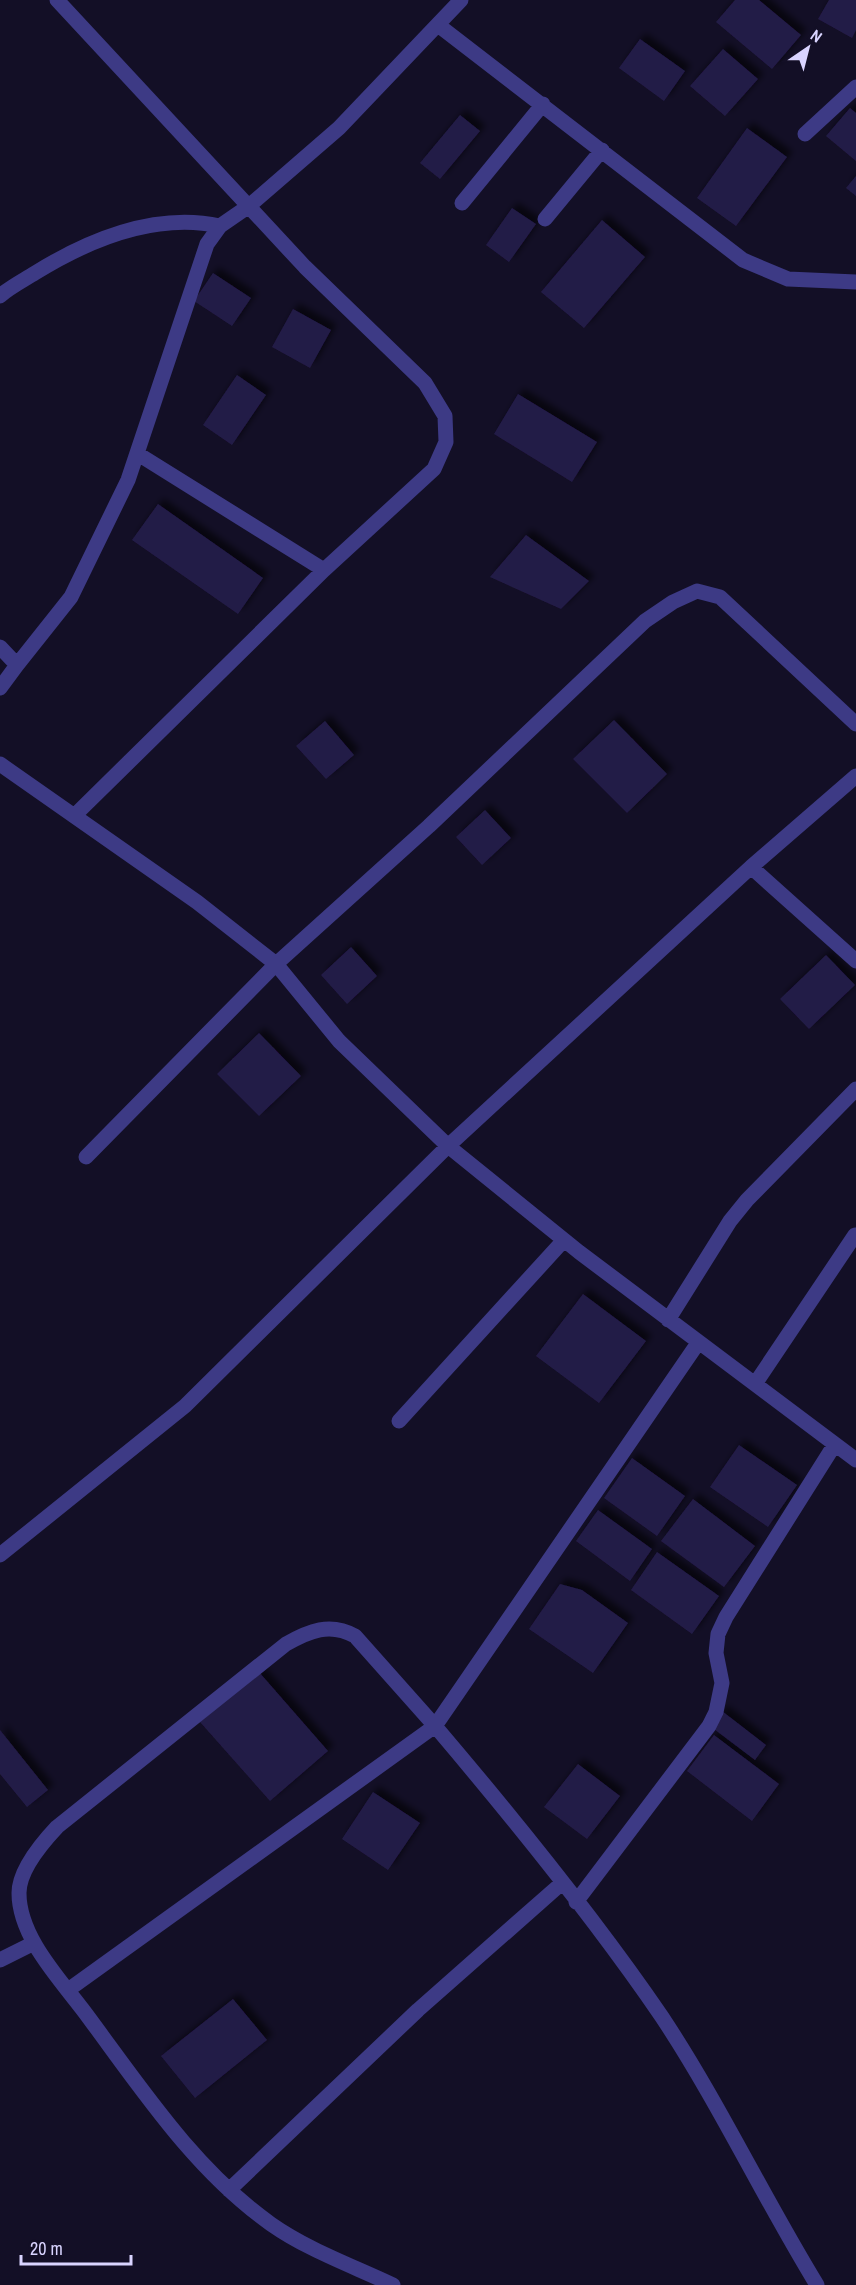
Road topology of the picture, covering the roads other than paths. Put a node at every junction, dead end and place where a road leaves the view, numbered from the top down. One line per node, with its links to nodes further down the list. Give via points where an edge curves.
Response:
1 (57, 0): 9 (street)
2 (461, 0): 3 (street)
3 (438, 25): 5 (street); 9 (street, via 339,128)
4 (856, 87): 6 (street)
5 (543, 104): 7 (street); 8 (street)
6 (805, 134)
7 (602, 150): 10 (street); 12 (street, via 743,260 788,279)
8 (462, 203)
9 (249, 206): 11 (street); 15 (street, via 305,267 425,383 445,416 446,442 434,469)
10 (545, 219)
11 (220, 226): 13 (street, via 172,221 129,230 63,256); 14 (street, via 200,259)
12 (856, 282)
13 (0, 296)
14 (138, 454): 15 (street); 17 (street, via 71,597)
15 (324, 570): 22 (street)
16 (0, 647): 17 (street)
17 (17, 665): 18 (street)
18 (0, 688)
19 (856, 724): 25 (street, via 735,609 720,597 697,591 645,621 429,826)
20 (0, 764): 22 (street)
21 (856, 776): 23 (street)
22 (74, 816): 25 (street, via 197,902)
23 (751, 867): 24 (street); 27 (street)
24 (856, 961)
25 (276, 964): 27 (street, via 339,1041); 28 (street)
26 (856, 1089): 31 (street, via 747,1200)
27 (448, 1146): 30 (street); 37 (street, via 185,1406)
28 (86, 1157)
29 (855, 1235): 33 (street)
30 (564, 1240): 31 (street); 34 (street)
31 (668, 1320): 32 (street)
32 (698, 1342): 33 (street); 38 (street)
33 (755, 1384): 35 (street)
34 (399, 1421)
35 (836, 1444): 36 (street); 40 (street, via 722,1625 716,1653 722,1683 710,1726)
36 (856, 1460)
37 (0, 1555)
38 (435, 1726): 39 (street); 41 (street, via 355,1636 344,1630 324,1628 305,1633 286,1644 57,1827 39,1846 18,1891); 43 (street)
39 (562, 1883): 40 (street); 44 (street, via 418,2010)
40 (576, 1902): 46 (street, via 662,2018)
41 (34, 1943): 42 (street); 43 (street)
42 (0, 1960)
43 (68, 1990): 44 (street, via 143,2092)
44 (229, 2190): 45 (street, via 273,2225)
45 (393, 2285)
46 (817, 2285)

